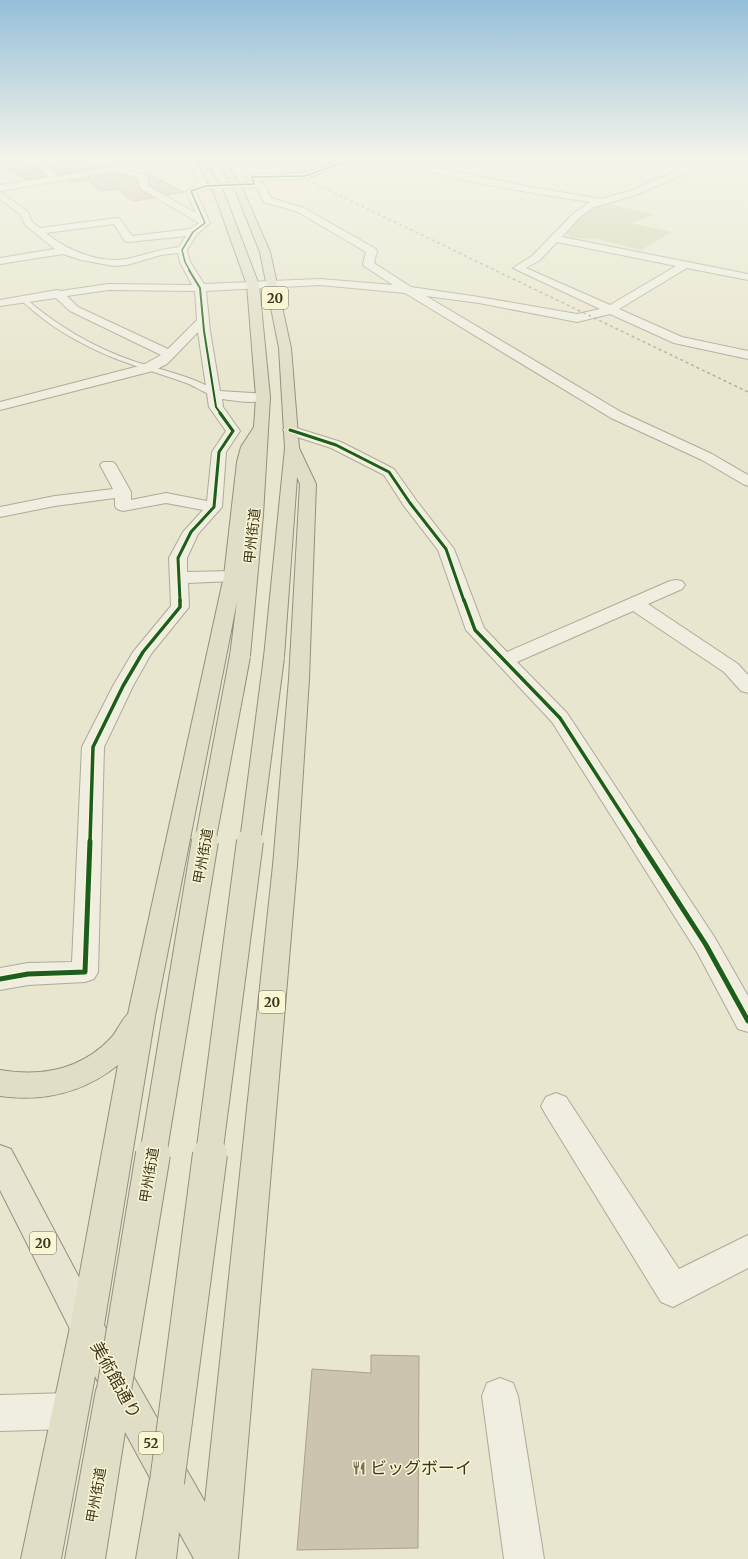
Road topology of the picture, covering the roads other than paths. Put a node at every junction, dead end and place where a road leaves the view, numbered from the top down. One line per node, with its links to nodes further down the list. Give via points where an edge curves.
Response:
1 (39, 232): 11 (street)
2 (124, 232): 9 (street)
3 (193, 232): 9 (street); 10 (street)
4 (233, 232): 17 (highway, 甲州街道 / 20)
5 (256, 232): 16 (highway, 20, via 265,252)
6 (339, 232): 19 (street, via 372,251 368,264)
7 (560, 232): 8 (street)
8 (554, 238): 14 (street); 23 (street, via 536,258 518,268)
9 (129, 239): 12 (street)
10 (182, 250): 12 (street); 18 (street, via 185,262)
11 (64, 251): 12 (street, via 114,263); 13 (street)
12 (142, 257)
13 (0, 261)
14 (685, 265): 15 (street); 23 (street)
15 (748, 277)
16 (272, 284): 17 (street); 19 (street, via 320,282); 32 (highway, 20, via 285,348)
17 (253, 285): 18 (street); 29 (highway, 甲州街道 / 20)
18 (200, 288): 20 (street, via 131,286); 24 (street)
19 (408, 290): 23 (street, via 577,318); 34 (street, via 616,415 707,457)
20 (57, 293): 21 (street); 25 (street, via 74,309)
21 (22, 299): 22 (street); 27 (lane, via 40,316 78,340)
22 (0, 303)
23 (610, 310): 26 (street, via 678,340)
24 (203, 321): 25 (street); 28 (street)
25 (170, 354): 27 (street)
26 (748, 355)
27 (148, 368): 28 (lane, via 178,377); 30 (street)
28 (215, 394): 29 (street); 36 (street, via 216,407 233,431 219,452)
29 (263, 397): 31 (highway, 甲州街道 / 20)
30 (0, 406)
31 (262, 425): 38 (highway, via 248,447 244,462); 56 (highway, 甲州街道 / 20, bridge, via 240,656 194,902)
32 (291, 439): 42 (street, via 336,445 389,472 446,548 475,630); 57 (highway, 20, bridge, via 274,657); 59 (highway, 20, via 308,484 299,679 286,865)
33 (108, 466): 35 (street)
34 (748, 481)
35 (123, 492): 36 (street, via 122,506 166,498); 37 (street, via 55,501)
36 (214, 507): 39 (street, via 191,532 178,558)
37 (0, 512)
38 (233, 576): 39 (street); 45 (highway)
39 (178, 578): 44 (street, via 180,607 143,652 93,747 86,972 28,974)
40 (676, 585): 41 (street)
41 (634, 603): 42 (street); 43 (street, via 731,668)
42 (504, 661): 46 (street, via 560,718 706,945)
43 (748, 687)
44 (0, 979)
45 (141, 1016): 47 (highway, via 121,1046 75,1079 48,1085); 51 (highway)
46 (748, 1021)
47 (0, 1083)
48 (556, 1106): 50 (street, via 674,1290)
49 (0, 1159): 51 (main road, 20)
50 (748, 1251)
51 (87, 1327): 53 (highway); 58 (highway, 美術館通り / 52)
52 (500, 1396): 60 (street)
53 (69, 1411): 54 (street); 55 (highway)
54 (0, 1413)
55 (41, 1559)
56 (85, 1559)
57 (156, 1559)
58 (214, 1559)
59 (218, 1559)
60 (524, 1559)

